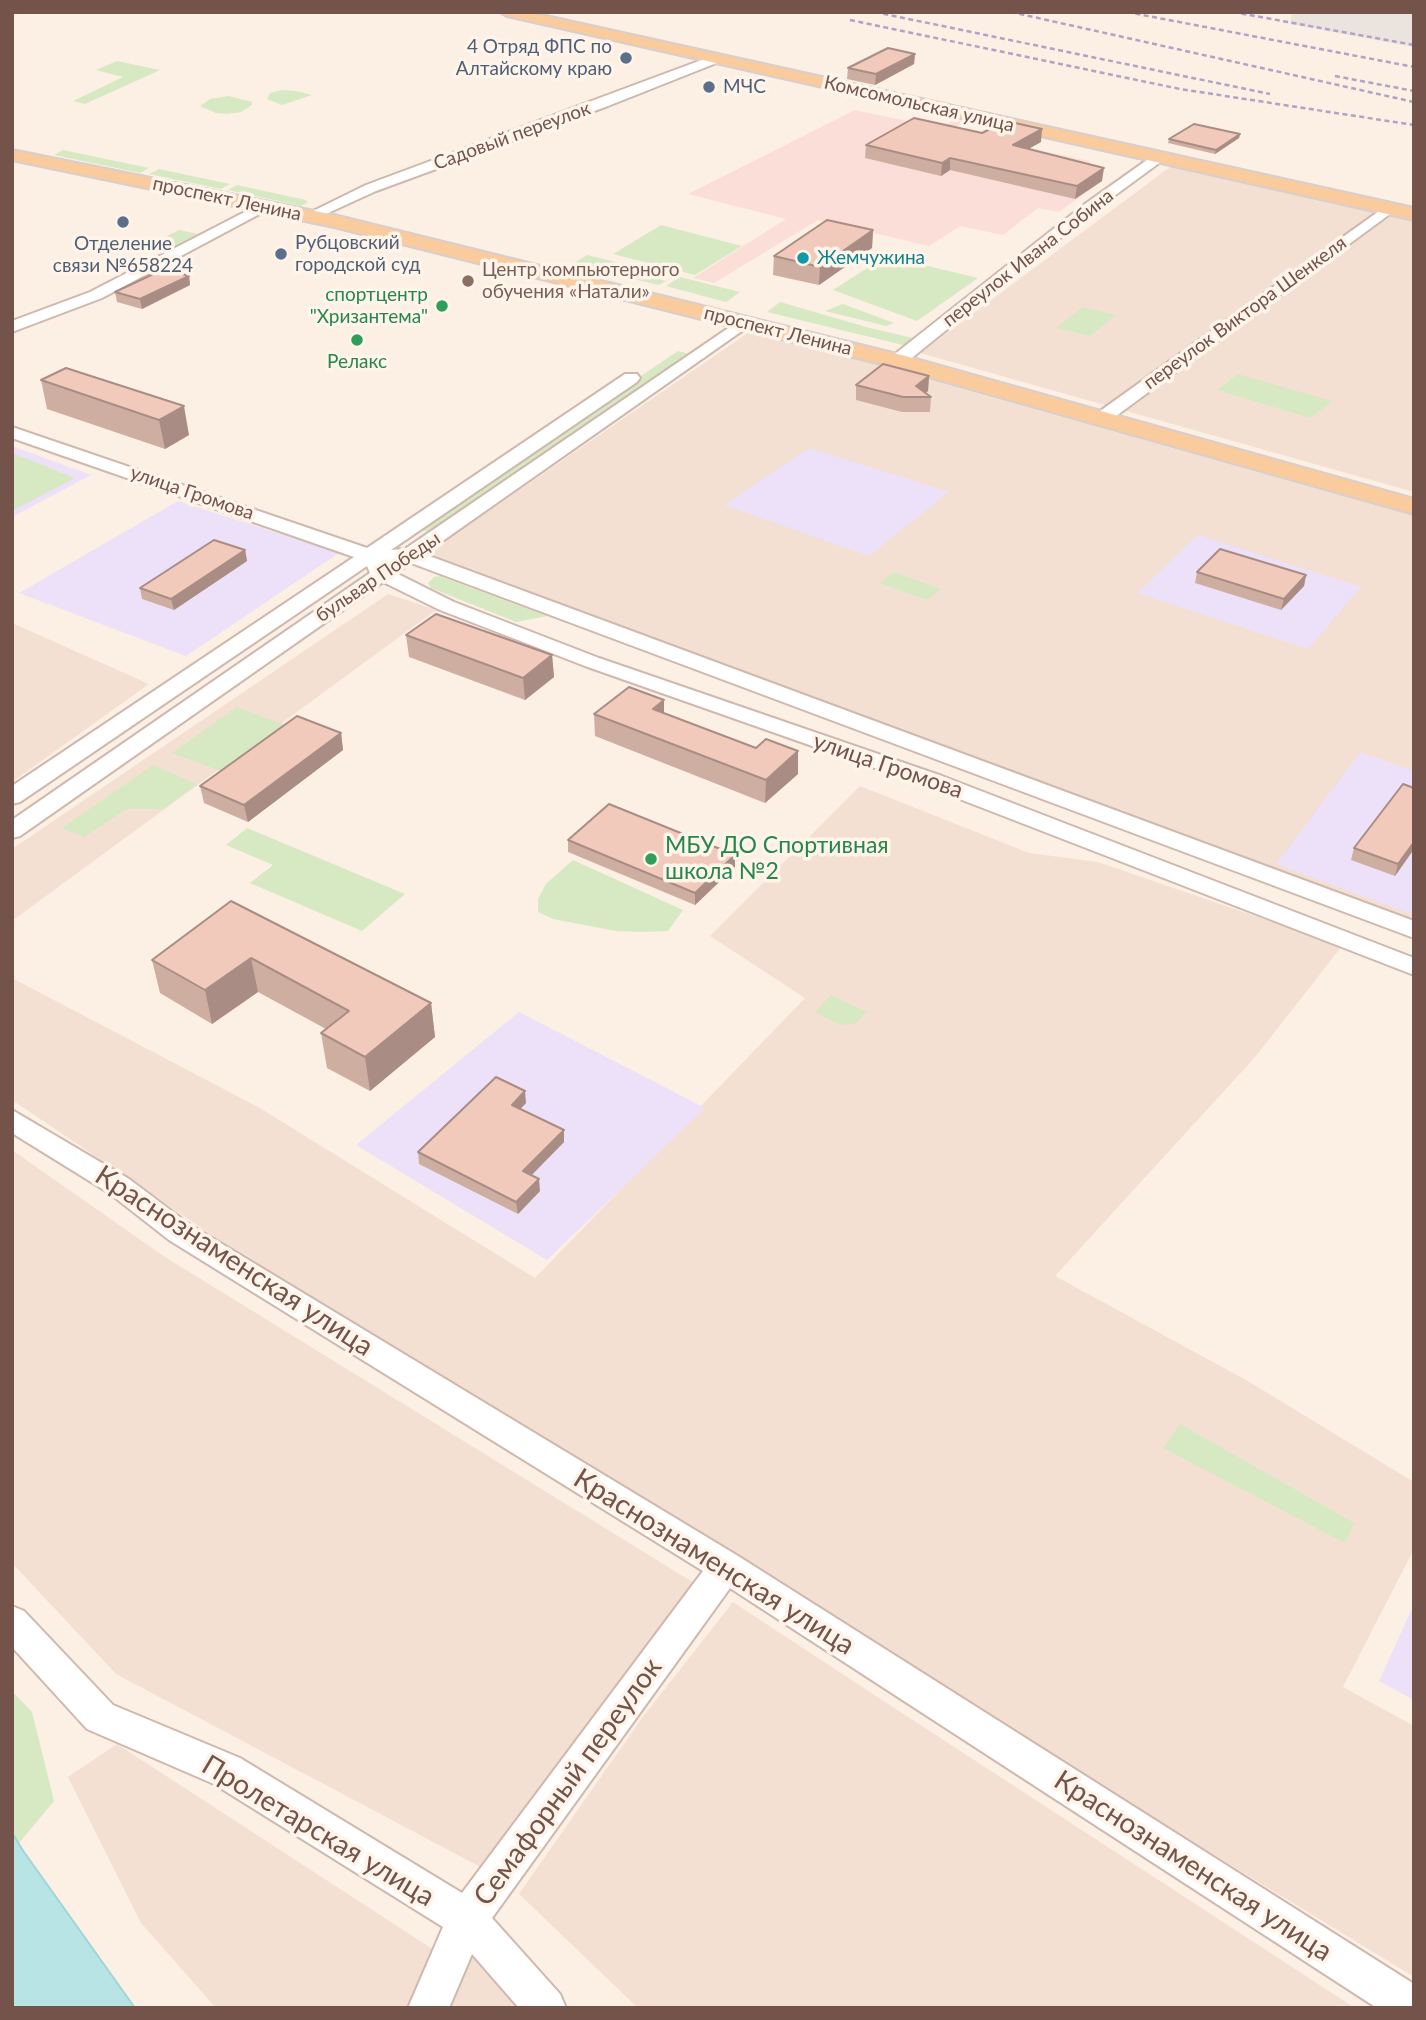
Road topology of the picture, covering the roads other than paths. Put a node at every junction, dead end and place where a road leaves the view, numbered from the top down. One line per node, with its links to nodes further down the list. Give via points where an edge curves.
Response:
1 (507, 12): 2 (main road, Комсомольская улица)
2 (715, 59): 4 (main road, Комсомольская улица); 8 (street, Садовый переулок, via 421,168)
3 (12, 155): 5 (main road, проспект Ленина)
4 (1159, 158): 6 (main road, Комсомольская улица); 12 (street, переулок Ивана Собина, via 1090,206)
5 (264, 206): 8 (main road, проспект Ленина); 11 (street, via 96,295)
6 (1389, 208): 7 (main road, Комсомольская улица); 13 (street, переулок Виктора Шенкеля)
7 (1414, 214)
8 (310, 216): 9 (main road, проспект Ленина)
9 (720, 317): 10 (main road, проспект Ленина); 17 (street, бульвар Победы)
10 (743, 323): 12 (main road, проспект Ленина); 16 (street, бульвар Победы)
11 (12, 327)
12 (897, 361): 13 (main road, проспект Ленина)
13 (1102, 418): 15 (main road, проспект Ленина)
14 (12, 432): 17 (street, улица Громова)
15 (1414, 507)
16 (409, 555): 17 (street, улица Громова); 18 (street, улица Громова)
17 (376, 565): 19 (street, улица Громова, via 447,606); 20 (street, бульвар Победы); 21 (street, бульвар Победы)
18 (651, 647): 19 (street); 22 (street, улица Громова)
19 (618, 670): 23 (street, улица Громова)
20 (100, 737): 21 (street); 24 (street, бульвар Победы)
21 (127, 749): 25 (street, бульвар Победы)
22 (957, 759): 23 (street); 26 (street, улица Громова)
23 (934, 781): 27 (street, улица Громова)
24 (12, 797)
25 (12, 831)
26 (1211, 852): 27 (street); 28 (street, улица Громова)
27 (1189, 879): 29 (street, улица Громова)
28 (1414, 930)
29 (1414, 967)
30 (12, 1120): 31 (street, Краснознаменская улица, via 119,1186 179,1232)
31 (726, 1567): 33 (street, Семафорный переулок); 36 (street, Краснознаменская улица)
32 (12, 1622): 33 (street, Пролетарская улица, via 100,1717 227,1771)
33 (467, 1919): 34 (street, Семафорный переулок); 35 (street, Пролетарская улица)
34 (428, 2008)
35 (546, 2008)
36 (1414, 2008)

